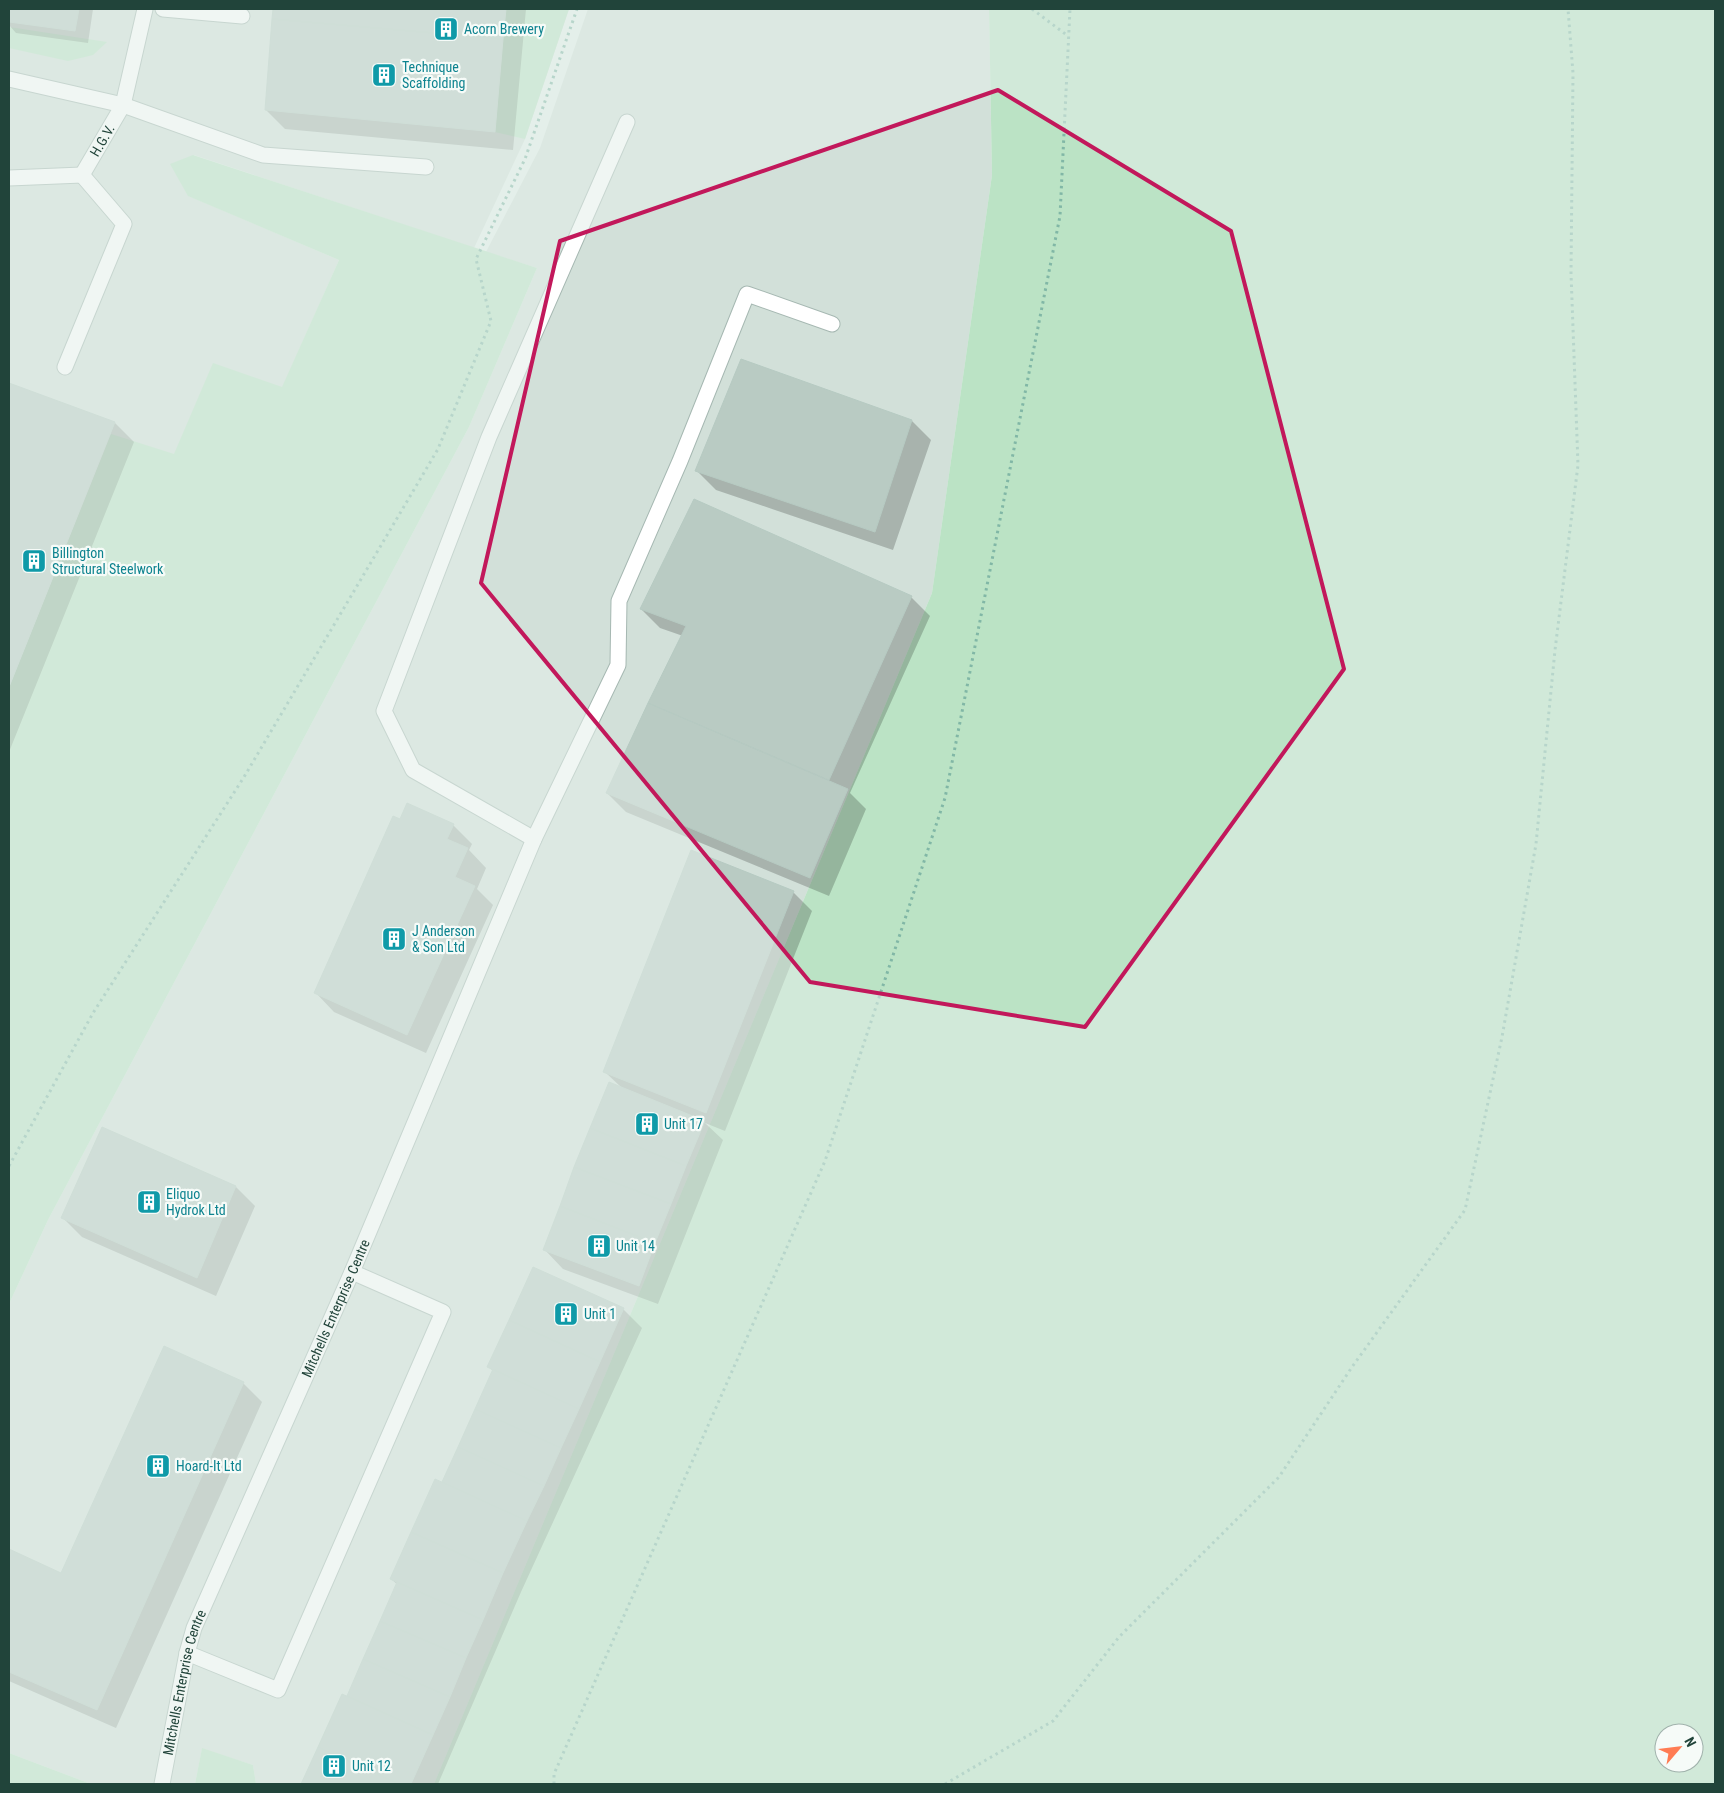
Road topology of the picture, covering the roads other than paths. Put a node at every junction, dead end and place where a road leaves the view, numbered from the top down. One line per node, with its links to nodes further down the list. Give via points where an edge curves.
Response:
1 (145, 9): 5 (street, H.G.V.)
2 (163, 9): 3 (street)
3 (242, 16)
4 (9, 79): 5 (street)
5 (123, 105): 7 (street, via 263,155); 8 (street, H.G.V.)
6 (627, 122): 12 (street, via 489,438 384,711 412,770)
7 (426, 167)
8 (82, 175): 9 (street); 11 (street, via 124,224)
9 (9, 178)
10 (832, 324): 12 (street, Mitchells Enterprise Centre, via 747,294 619,602 618,665)
11 (65, 367)
12 (534, 839): 13 (street, Mitchells Enterprise Centre)
13 (352, 1272): 14 (street, Mitchells Enterprise Centre, via 194,1628); 14 (street, via 443,1312 278,1690)
14 (187, 1653): 15 (street, Mitchells Enterprise Centre)
15 (162, 1784)

